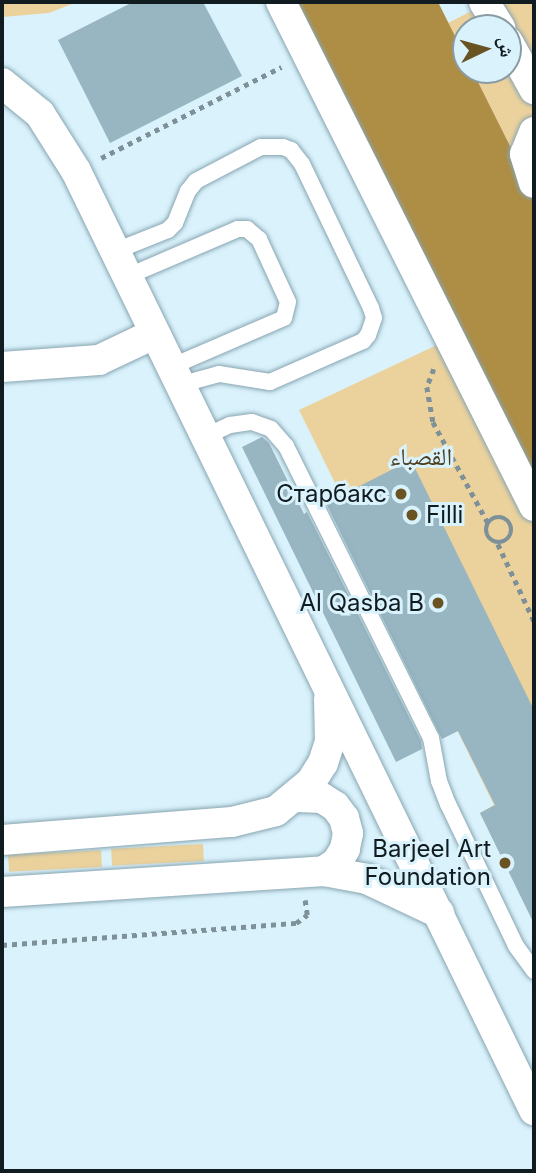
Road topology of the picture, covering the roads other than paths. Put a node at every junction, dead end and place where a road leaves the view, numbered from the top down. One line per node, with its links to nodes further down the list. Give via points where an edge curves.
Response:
1 (281, 2): 12 (street)
2 (522, 67): 4 (street)
3 (2, 83): 7 (street, via 40,114 76,171)
4 (534, 89)
5 (534, 132): 6 (street, via 524,154)
6 (534, 183)
7 (120, 265): 8 (street); 10 (lane, via 238,229 247,229 259,239 288,302 284,318); 10 (lane, via 175,223 196,181 261,147 283,146 302,164 371,308 374,318 363,341 270,382 219,374)
8 (154, 334): 9 (street, via 99,360); 10 (street)
9 (2, 367)
10 (174, 376): 11 (street)
11 (204, 437): 13 (street); 19 (lane, via 230,425 251,422 271,429 286,446 431,738 442,793 516,946)
12 (534, 506)
13 (327, 685): 14 (street, via 330,741 311,782); 18 (street)
14 (295, 797): 15 (street, via 276,811 243,820); 16 (street, via 322,797 344,818 348,833 337,862)
15 (2, 839)
16 (313, 871): 17 (street); 18 (street, via 347,874 388,887)
17 (2, 892)
18 (439, 913): 20 (street)
19 (534, 971)
20 (534, 1110)

